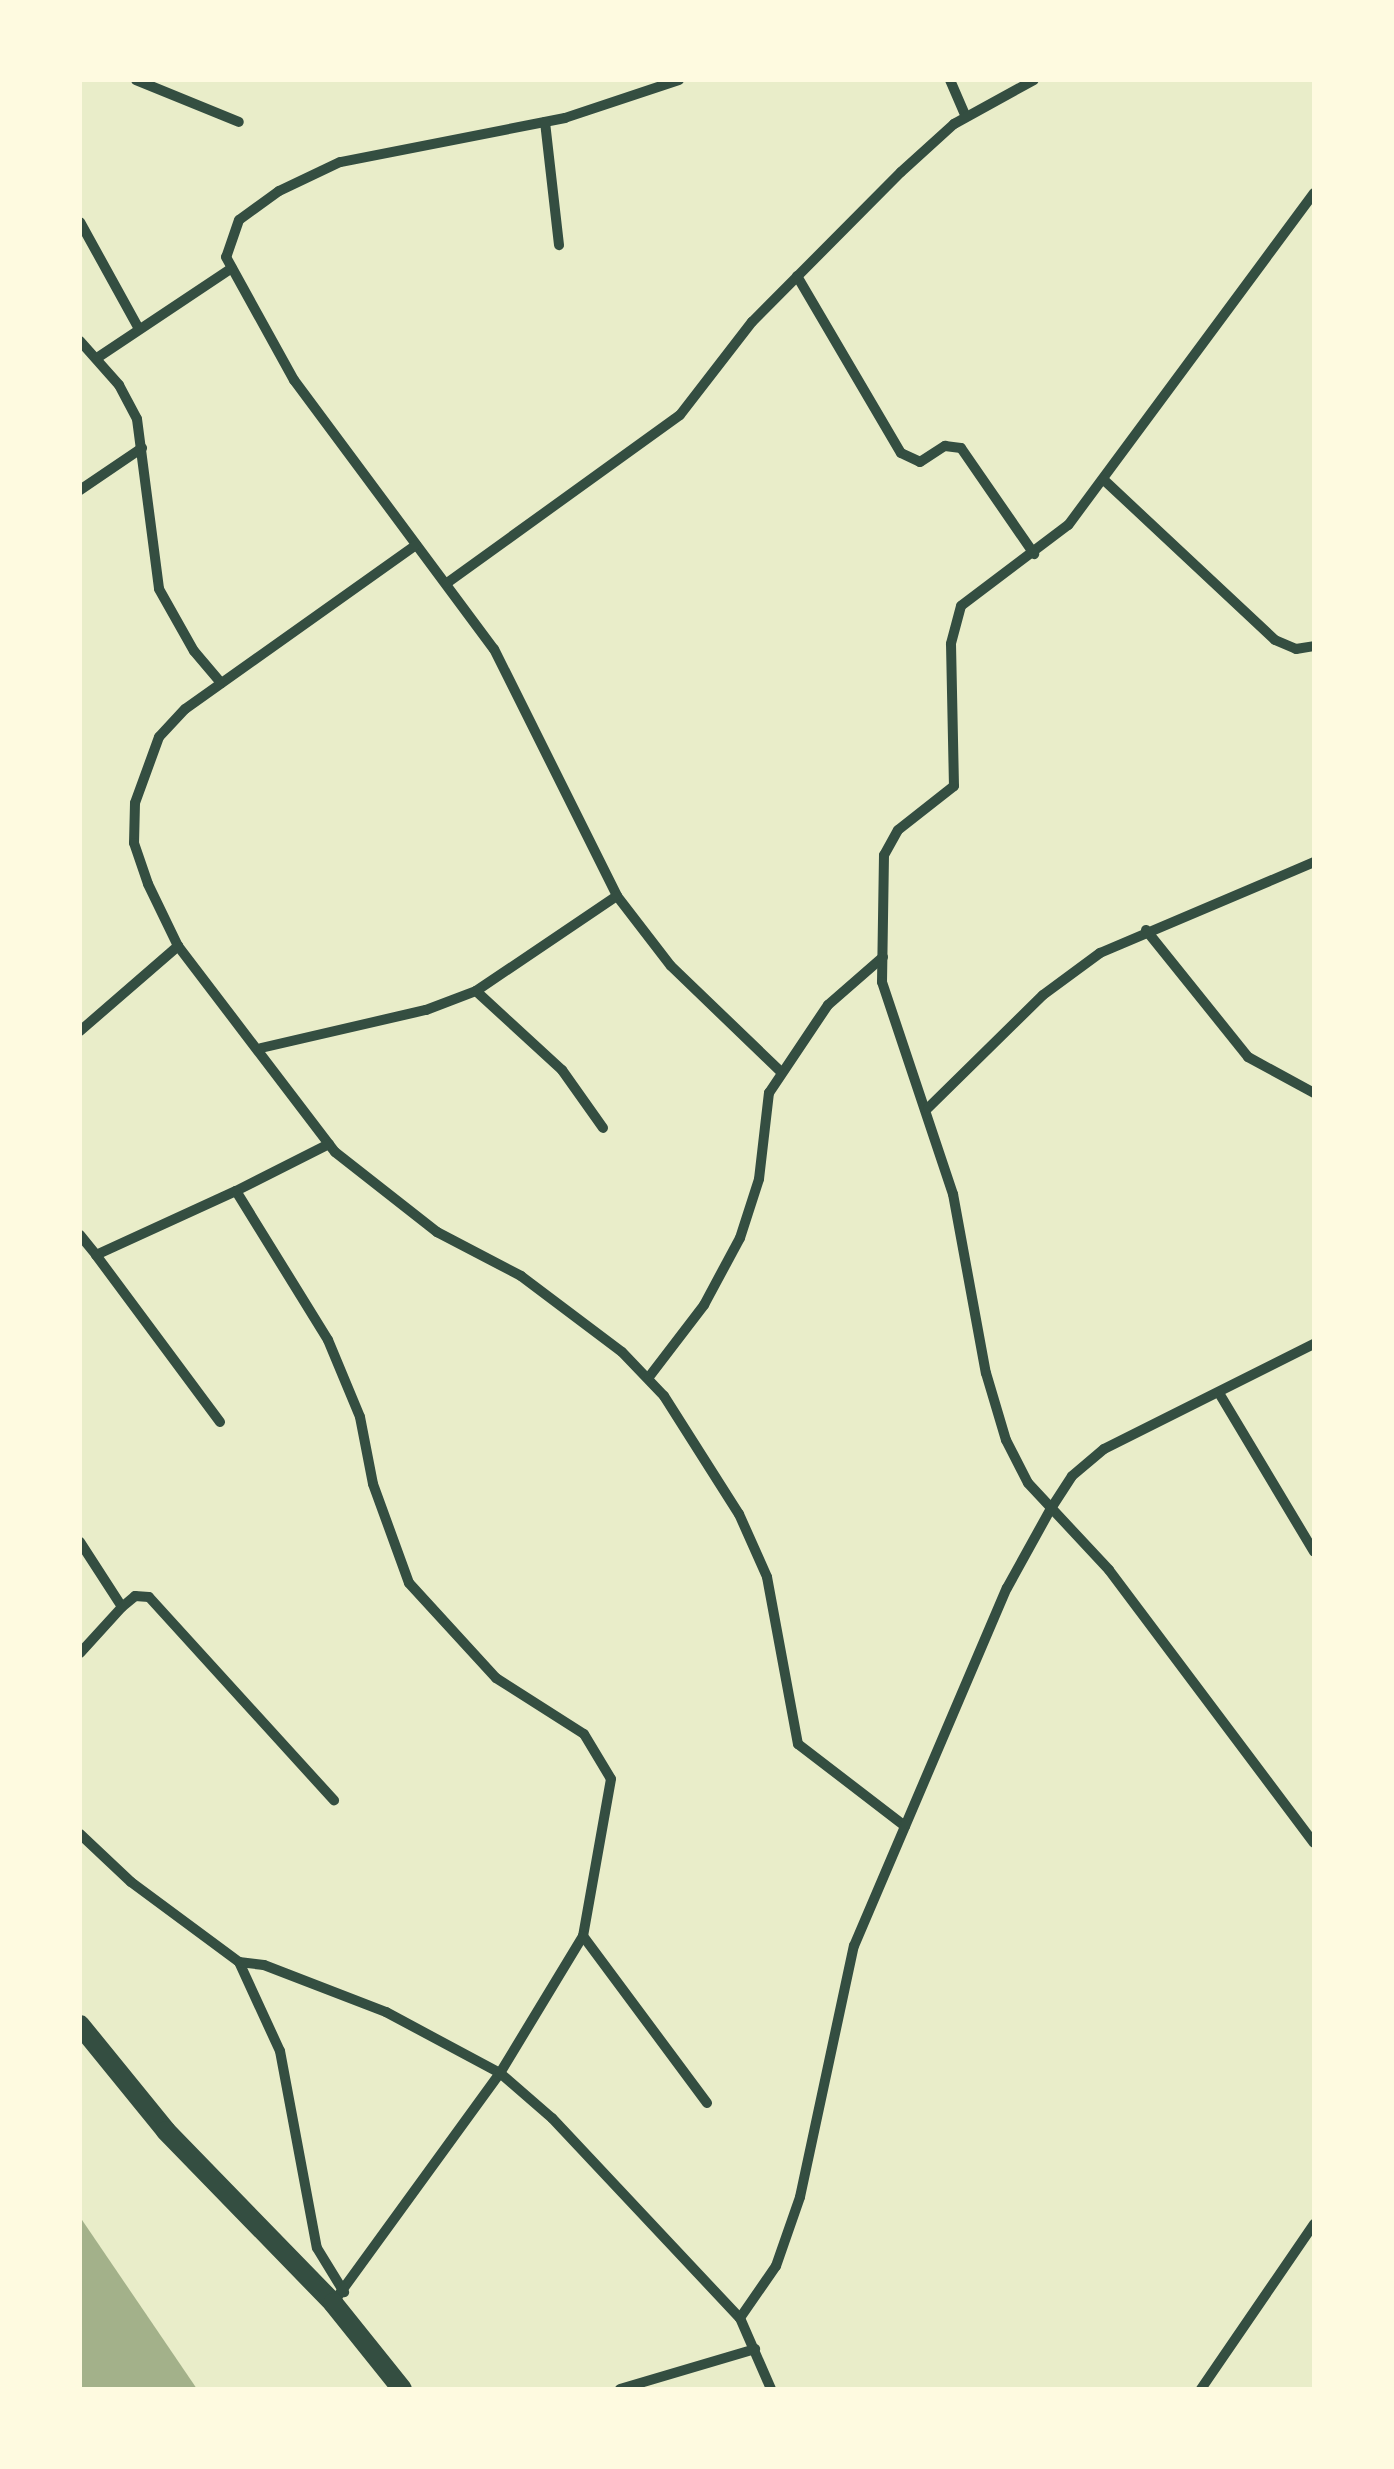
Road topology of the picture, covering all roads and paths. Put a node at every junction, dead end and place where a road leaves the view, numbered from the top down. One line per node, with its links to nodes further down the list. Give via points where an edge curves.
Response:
1 (136, 80): 6 (street)
2 (679, 80): 7 (street)
3 (950, 80): 5 (street)
4 (1034, 80): 5 (street)
5 (966, 117): 12 (street)
6 (239, 122)
7 (545, 122): 10 (street); 11 (street, via 340,162 279,191 239,220 226,246)
8 (1314, 193): 17 (street)
9 (80, 222): 13 (street)
10 (559, 245)
11 (232, 268): 13 (street); 19 (street, via 294,380)
12 (797, 276): 20 (street, via 902,453 920,462 950,444 961,448); 21 (street, via 680,415)
13 (139, 329): 15 (street)
14 (80, 341): 15 (street)
15 (96, 358): 16 (street, via 130,402)
16 (142, 448): 18 (street); 23 (street, via 160,589 194,651)
17 (1104, 480): 20 (street); 22 (street, via 1275,640 1296,649)
18 (80, 490)
19 (416, 545): 21 (street); 23 (street)
20 (1034, 554): 28 (street, via 974,591 956,618 954,786 890,839)
21 (447, 583): 25 (street, via 533,720)
22 (1314, 646)
23 (221, 683): 27 (street, via 159,737 135,803 134,843)
24 (1314, 862): 26 (street, via 1246,896)
25 (616, 896): 29 (street); 32 (street, via 670,966)
26 (1146, 930): 33 (street, via 1248,1058); 34 (street, via 1064,977)
27 (178, 946): 30 (street); 31 (street)
28 (884, 957): 32 (street, via 828,1005); 34 (street, via 884,1001)
29 (476, 991): 31 (street, via 426,1010); 35 (street, via 562,1070)
30 (80, 1031)
31 (260, 1048): 36 (street)
32 (781, 1072): 41 (street, via 769,1093 759,1179 740,1238 704,1305)
33 (1314, 1092)
34 (928, 1108): 44 (street, via 1006,1440)
35 (603, 1128)
36 (329, 1144): 37 (street); 41 (street, via 378,1191 470,1254 520,1276)
37 (236, 1190): 39 (street); 53 (street, via 328,1340 360,1417 373,1484 410,1582 496,1678 584,1734 607,1764 611,1780)
38 (80, 1235): 39 (street)
39 (96, 1255): 43 (street)
40 (1312, 1349): 42 (street)
41 (649, 1377): 50 (street, via 695,1439 767,1577 798,1744)
42 (1219, 1393): 44 (street, via 1104,1449 1072,1476); 46 (street)
43 (220, 1422)
44 (1050, 1510): 50 (street, via 1007,1588); 52 (street, via 1109,1570)
45 (80, 1542): 47 (street)
46 (1314, 1552)
47 (122, 1606): 48 (street); 49 (street, via 145,1594)
48 (80, 1652)
49 (334, 1800)
50 (905, 1826): 60 (street, via 837,2001 800,2197 776,2266)
51 (80, 1834): 54 (street, via 131,1882)
52 (1314, 1843)
53 (583, 1936): 56 (street); 57 (street)
54 (240, 1962): 56 (street, via 386,2012); 59 (street, via 280,2051 316,2248)
55 (80, 2025): 59 (main road, via 166,2131)
56 (500, 2073): 59 (street); 60 (street, via 552,2118)
57 (707, 2103)
58 (1314, 2224): 65 (street)
59 (339, 2297): 62 (main road)
60 (740, 2318): 61 (street)
61 (755, 2349): 63 (street); 64 (street)
62 (402, 2389)
63 (620, 2389)
64 (771, 2389)
65 (1201, 2389)

